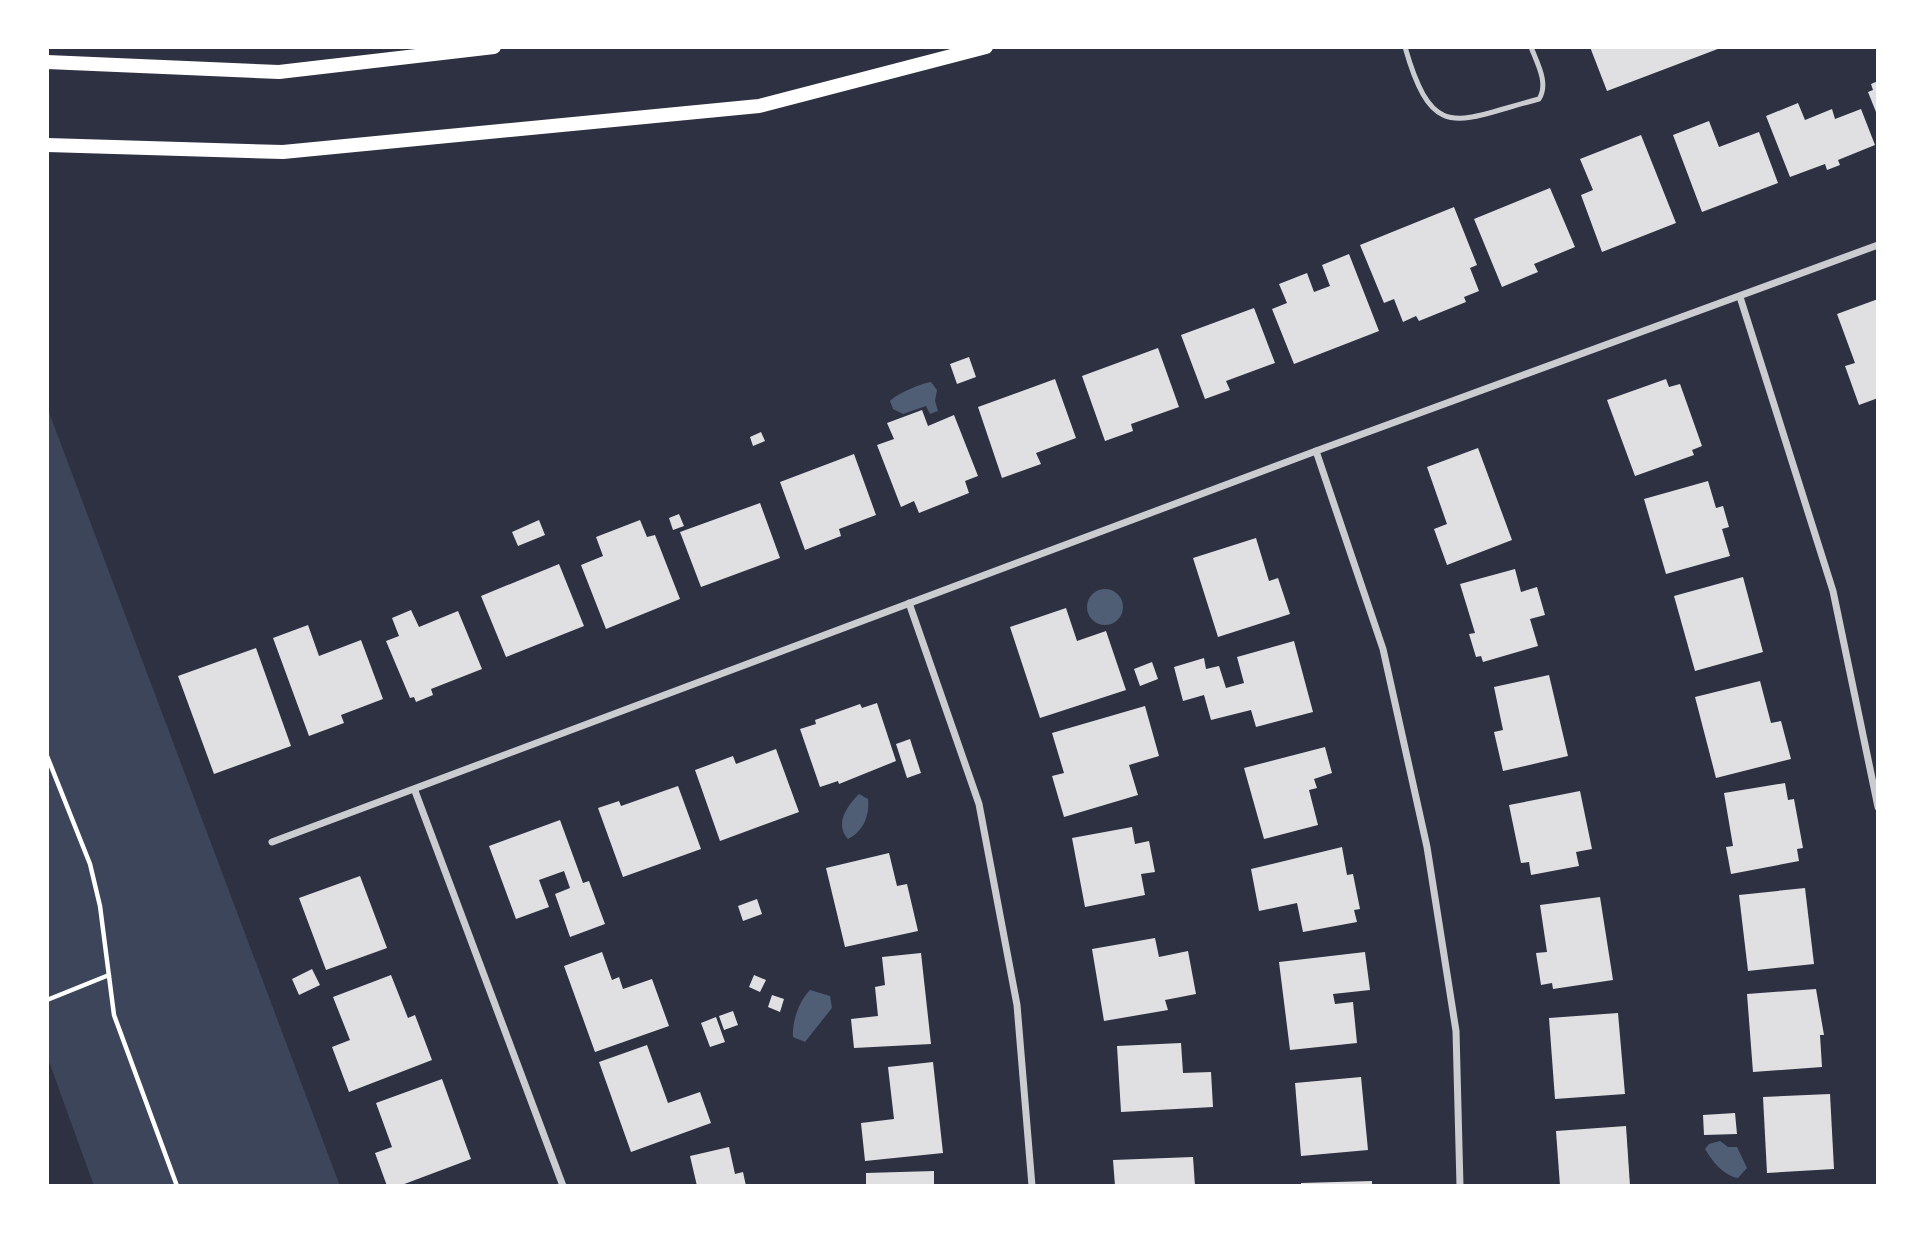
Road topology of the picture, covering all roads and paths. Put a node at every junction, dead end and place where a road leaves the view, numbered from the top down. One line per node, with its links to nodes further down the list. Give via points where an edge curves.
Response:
1 (494, 47): 5 (main road, via 279,72)
2 (986, 47): 6 (main road, via 759,106 283,152)
3 (1405, 47): 4 (lane, via 1422,98 1441,115 1461,119 1539,99 1543,80)
4 (1531, 47)
5 (47, 62)
6 (47, 145)
7 (1878, 246): 8 (street)
8 (1740, 297): 9 (street); 13 (street, via 1833,591)
9 (1316, 451): 10 (street); 20 (street, via 1383,649 1427,847 1457,1031)
10 (909, 603): 12 (street); 19 (street, via 979,804 1017,1005)
11 (47, 756): 15 (path, via 90,864)
12 (415, 790): 14 (street); 18 (street)
13 (1878, 807)
14 (272, 842)
15 (109, 975): 16 (path); 17 (path, via 121,1037)
16 (47, 1000)
17 (177, 1186)
18 (563, 1186)
19 (1032, 1186)
20 (1461, 1186)

